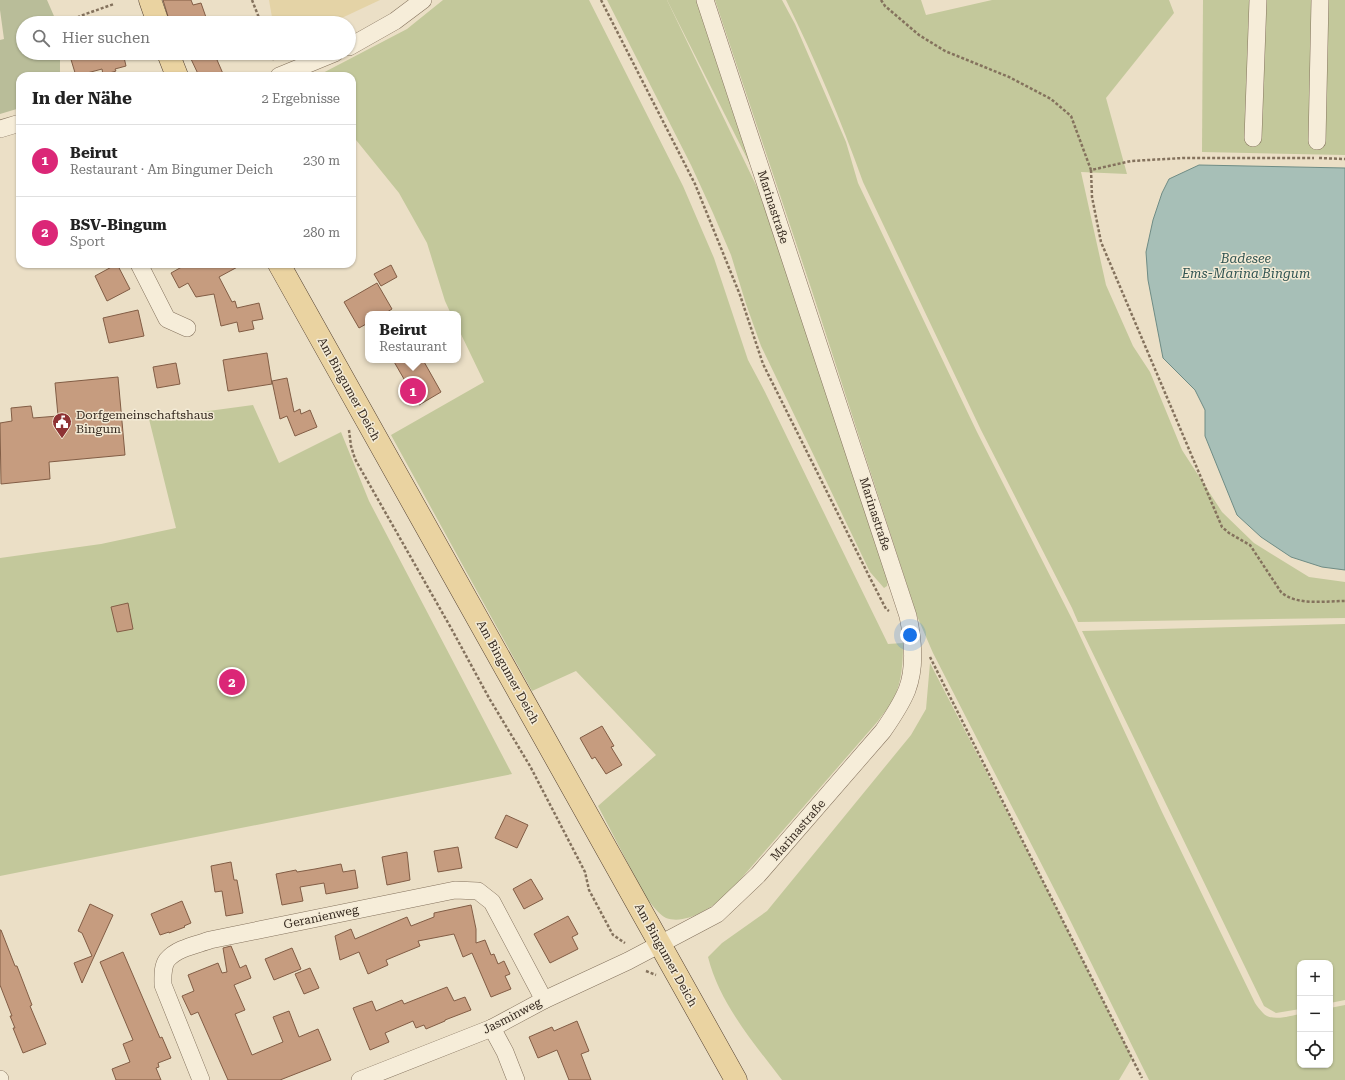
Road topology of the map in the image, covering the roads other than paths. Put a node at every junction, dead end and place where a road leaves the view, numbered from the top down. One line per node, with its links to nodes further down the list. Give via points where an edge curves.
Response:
1 (150, 0): 6 (main road)
2 (423, 0): 7 (street, via 395,21)
3 (705, 0): 19 (street, Marinastraße, via 908,616 913,655 907,689 884,731 802,826 753,880 717,914)
4 (1258, 0): 14 (street)
5 (1320, 0): 15 (street)
6 (156, 16)
7 (356, 43)
8 (171, 60): 10 (main road)
9 (318, 60): 11 (street)
10 (175, 72)
11 (290, 72)
12 (16, 124): 13 (street)
13 (0, 129)
14 (1253, 138)
15 (1317, 141)
16 (142, 268): 18 (street, via 167,319)
17 (281, 268): 19 (main road, Am Bingumer Deich)
18 (187, 328)
19 (660, 944): 20 (street, Jasminweg); 25 (main road, Am Bingumer Deich)
20 (544, 1000): 21 (street, Jasminweg); 22 (street, Geranienweg, via 492,902 478,891 455,890 210,940 179,951 167,961 163,972 163,985)
21 (492, 1028): 23 (street, Jasminweg); 24 (street)
22 (201, 1080)
23 (360, 1080)
24 (516, 1080)
25 (736, 1080)

